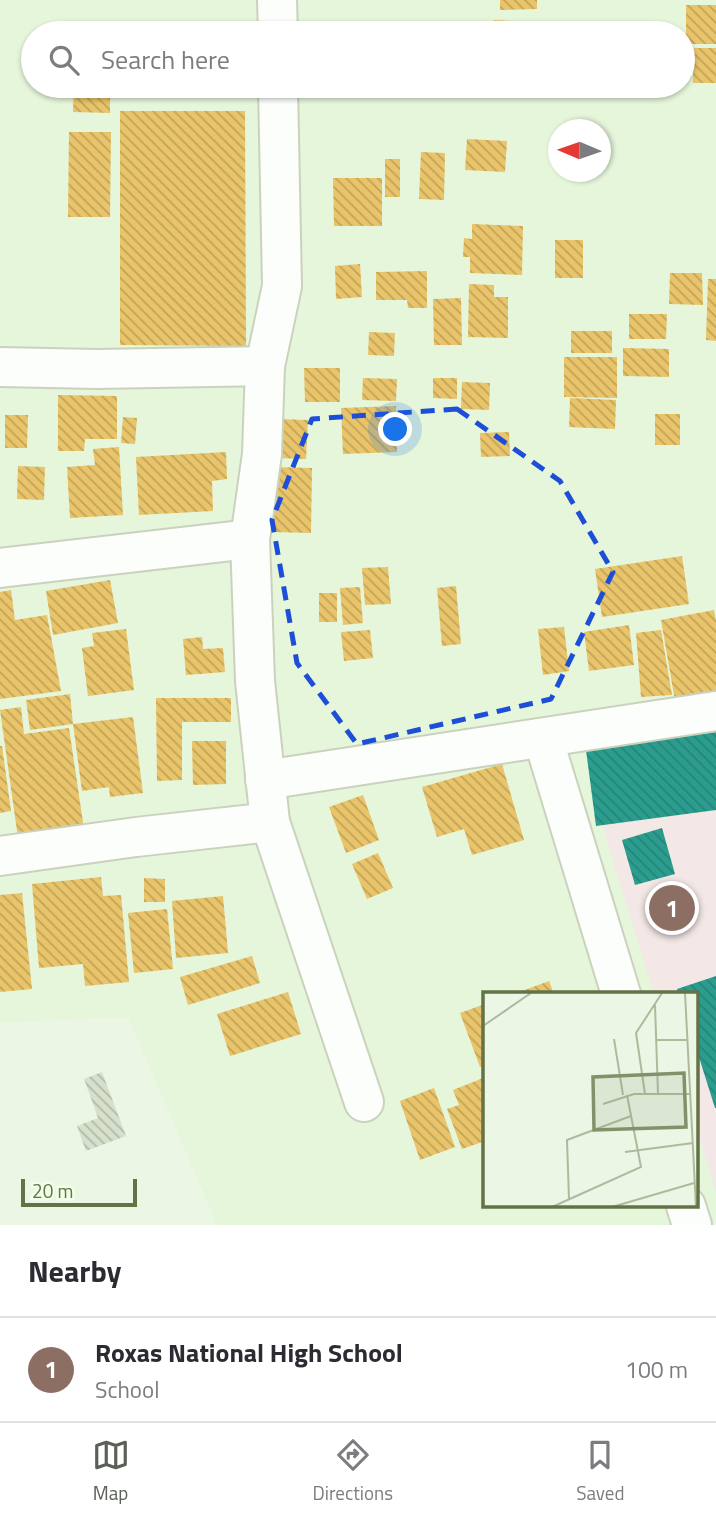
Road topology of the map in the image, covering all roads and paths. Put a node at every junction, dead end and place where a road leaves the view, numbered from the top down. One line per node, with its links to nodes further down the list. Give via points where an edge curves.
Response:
1 (277, 0): 2 (street)
2 (278, 21)
3 (278, 98): 4 (street, via 282,286)
4 (265, 366): 5 (street); 6 (street, via 262,454)
5 (0, 367)
6 (250, 539): 7 (street); 10 (street, via 255,681)
7 (0, 568)
8 (716, 711): 9 (street)
9 (542, 738): 10 (street); 13 (street)
10 (265, 780): 11 (street)
11 (270, 822): 12 (street); 14 (street)
12 (0, 856)
13 (620, 992)
14 (364, 1102)
15 (687, 1208): 16 (street)
16 (692, 1225)

